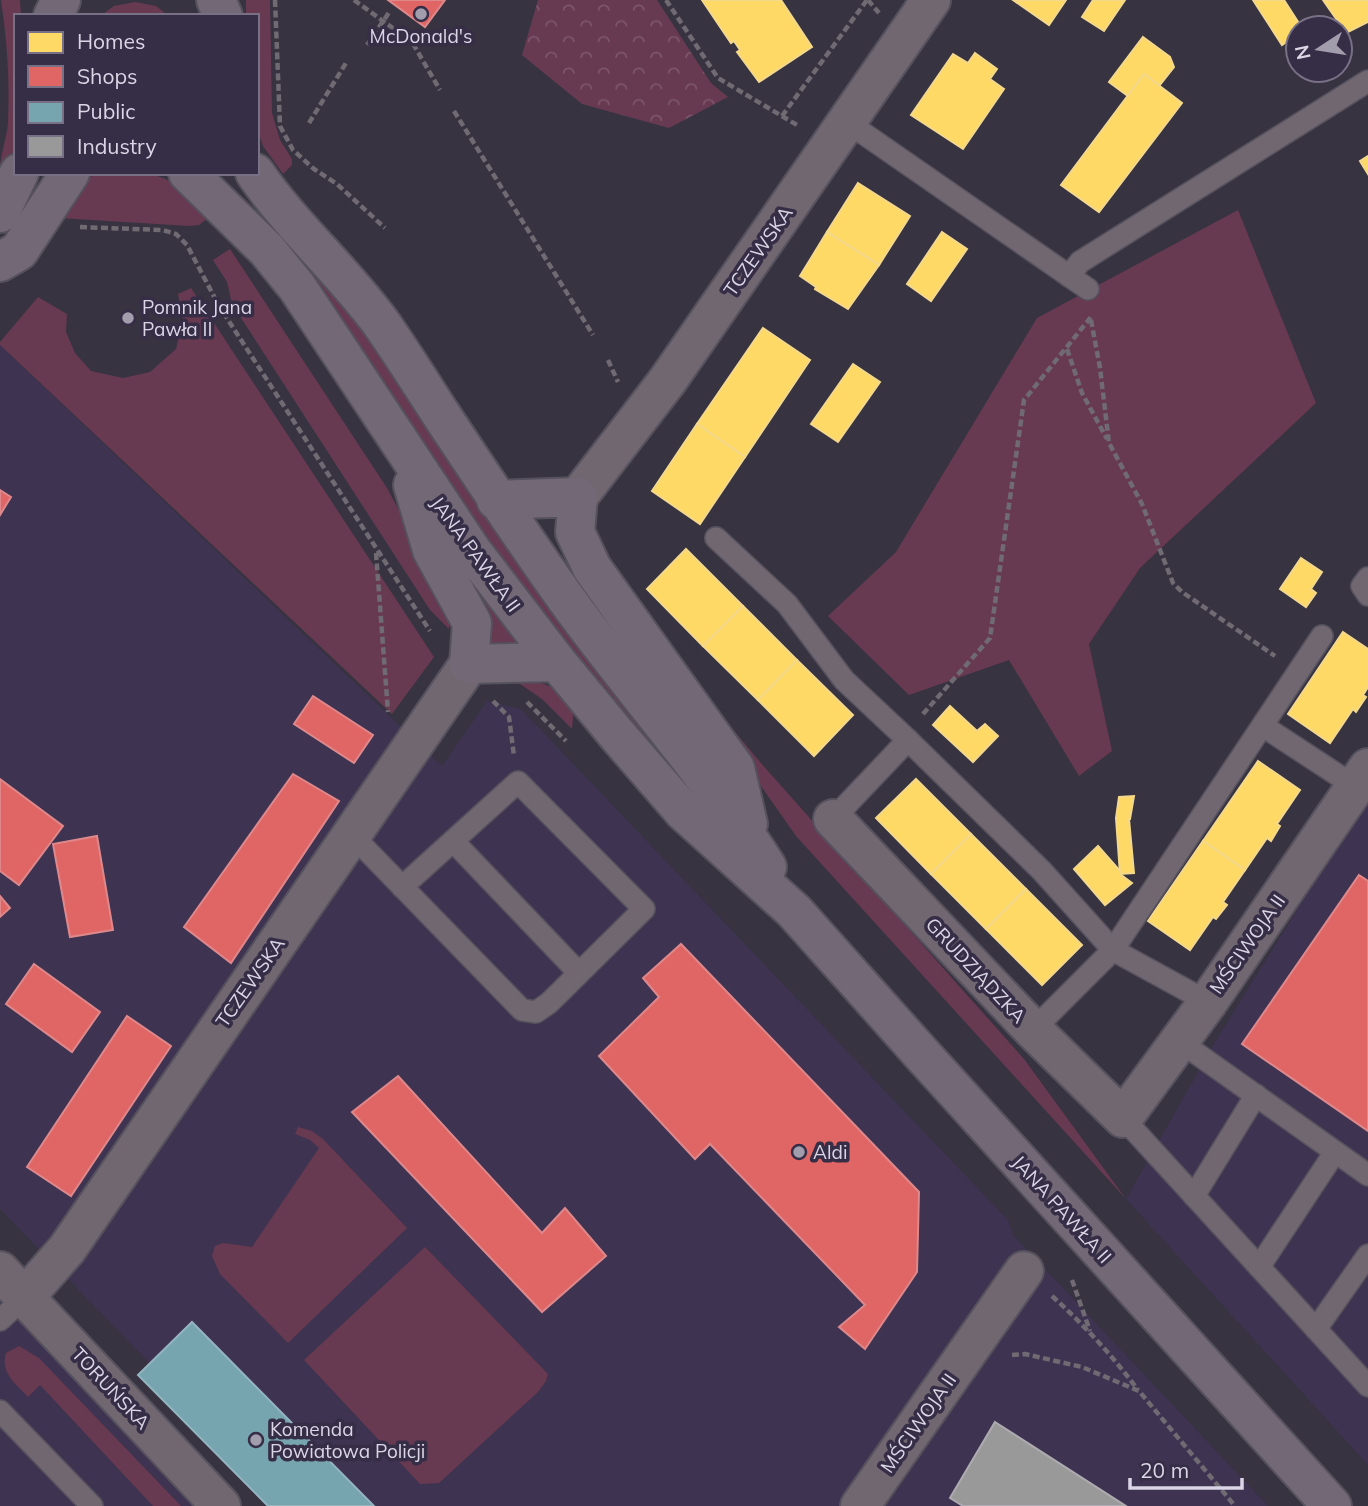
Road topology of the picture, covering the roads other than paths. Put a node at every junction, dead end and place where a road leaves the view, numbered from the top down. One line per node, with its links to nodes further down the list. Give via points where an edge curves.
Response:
1 (931, 0): 3 (street, TCZEWSKA)
2 (1368, 81): 10 (lane, via 1080,262)
3 (839, 134): 10 (lane); 13 (street, TCZEWSKA, via 668,380)
4 (18, 175): 8 (main road)
5 (69, 175): 9 (main road, via 19,251)
6 (190, 175): 12 (main road, JANA PAWŁA II, via 267,250 296,287)
7 (256, 175): 14 (main road, JANA PAWŁA II, via 381,324)
8 (0, 213)
9 (0, 262)
10 (1069, 276): 11 (lane)
11 (1087, 289)
12 (401, 447): 19 (main road, JANA PAWŁA II, via 472,551); 20 (main road, via 432,550 472,624)
13 (578, 497): 14 (main road); 27 (main road, via 575,532 592,568 735,768)
14 (496, 500): 27 (main road, JANA PAWŁA II)
15 (716, 538): 22 (lane, via 787,604 844,680)
16 (1368, 578): 17 (lane, via 1362,586)
17 (1368, 595)
18 (1322, 636): 21 (lane)
19 (557, 662): 20 (main road); 29 (main road, JANA PAWŁA II, via 684,811)
20 (469, 664): 25 (street, TCZEWSKA)
21 (1264, 726): 23 (lane); 30 (lane)
22 (908, 740): 24 (lane); 30 (lane, via 1042,871)
23 (1363, 779): 32 (street, MŚCIWOJA II)
24 (833, 819): 33 (street, GRUDZIĄDZKA)
25 (351, 834): 28 (lane); 43 (street, TCZEWSKA, via 67,1249)
26 (453, 841): 28 (lane); 31 (lane); 31 (lane, via 518,782 644,909)
27 (754, 846): 29 (main road, JANA PAWŁA II)
28 (402, 887): 31 (lane, via 522,1010 536,1012)
29 (794, 911): 50 (main road, JANA PAWŁA II)
30 (1114, 950): 32 (lane); 33 (lane)
31 (579, 974)
32 (1208, 1002): 34 (street, MŚCIWOJA II)
33 (1033, 1030): 36 (street, GRUDZIĄDZKA)
34 (1179, 1041): 35 (lane); 36 (street, MŚCIWOJA II)
35 (1256, 1095): 37 (lane); 39 (lane)
36 (1123, 1118): 39 (lane)
37 (1335, 1152): 38 (lane); 41 (lane)
38 (1368, 1175)
39 (1194, 1196): 41 (lane)
40 (1368, 1255): 44 (lane)
41 (1259, 1267): 44 (lane)
42 (1024, 1271): 47 (street, MŚCIWOJA II)
43 (8, 1296): 49 (street, TORUŃSKA)
44 (1316, 1329): 45 (lane)
45 (1368, 1386)
46 (0, 1411): 48 (lane)
47 (873, 1501)
48 (92, 1506)
49 (221, 1506)
50 (1332, 1506)

